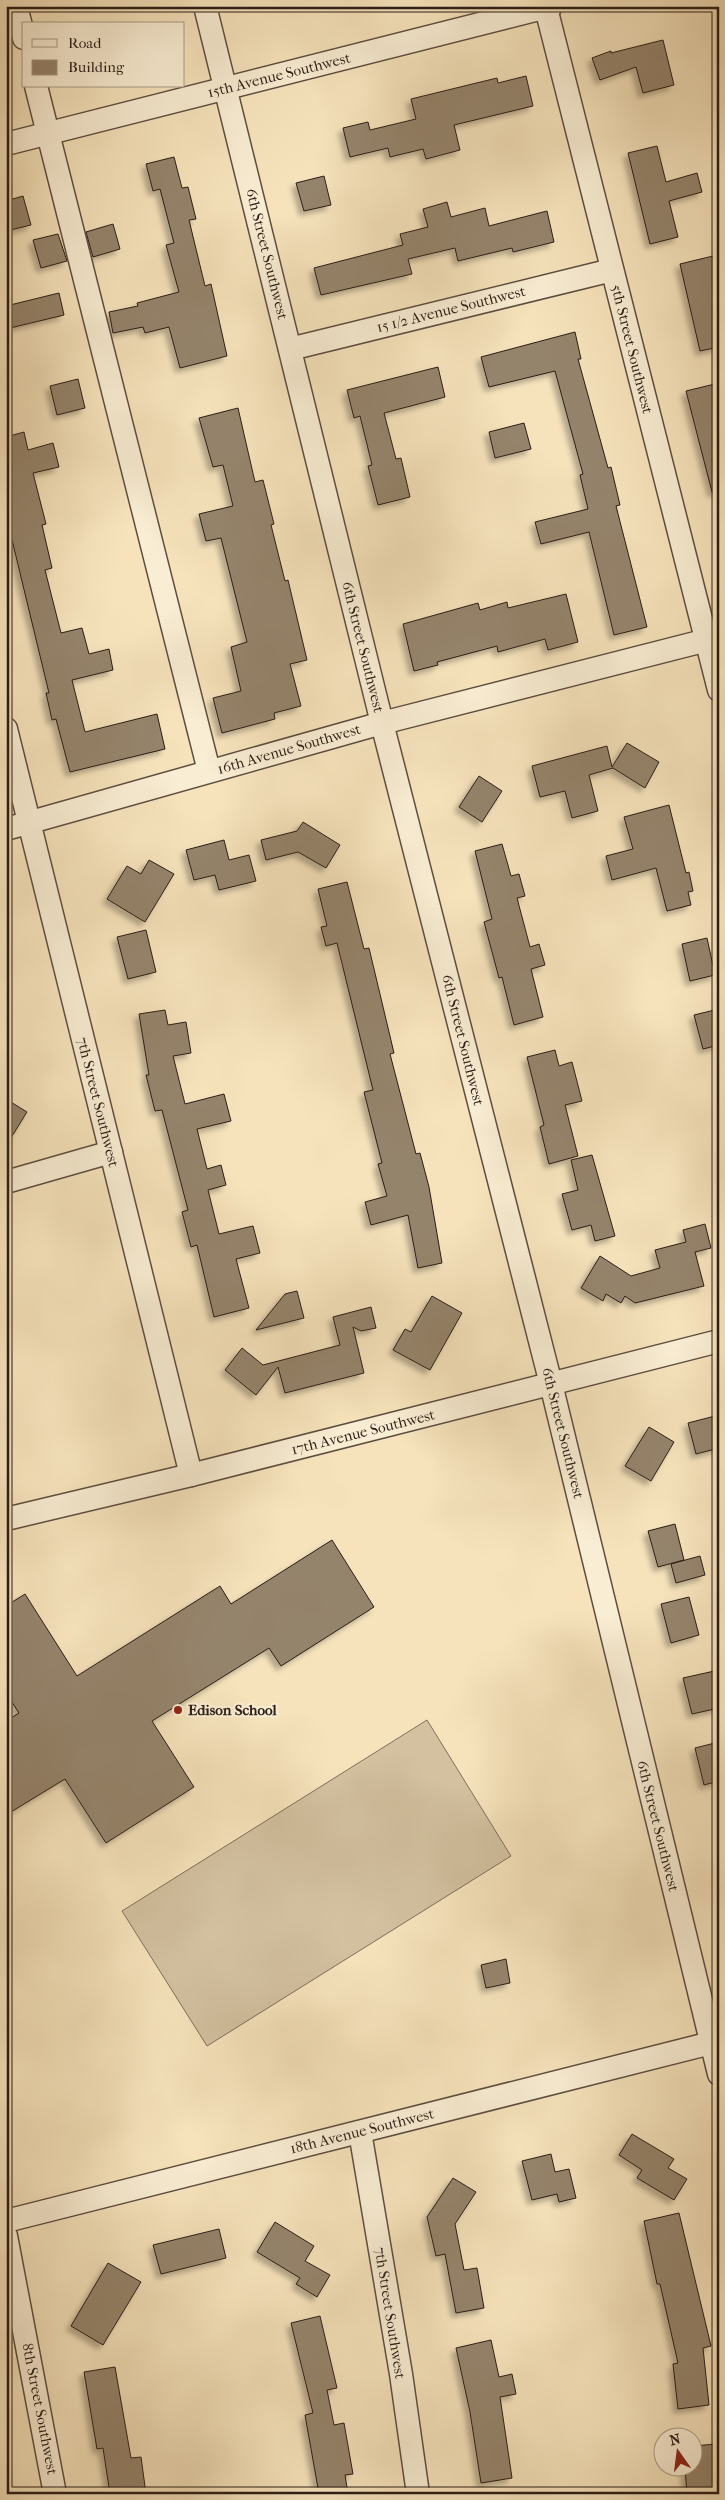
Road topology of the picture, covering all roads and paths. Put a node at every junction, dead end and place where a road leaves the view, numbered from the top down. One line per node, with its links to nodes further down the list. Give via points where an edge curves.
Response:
1 (16, 6): 4 (street)
2 (205, 6): 6 (street, 6th Street Southwest)
3 (548, 7): 6 (street, 15th Avenue Southwest); 9 (street, 5th Street Southwest)
4 (22, 30)
5 (37, 88): 7 (street)
6 (226, 88): 7 (street, 15th Avenue Southwest); 10 (street, 6th Street Southwest)
7 (48, 133): 8 (street, 15th Avenue Southwest); 15 (street)
8 (6, 144)
9 (612, 270): 10 (street, 15 1/2 Avenue Southwest); 11 (street, 5th Street Southwest)
10 (290, 349): 13 (street, 6th Street Southwest)
11 (712, 639): 12 (street, 5th Street Southwest); 13 (street, 16th Avenue Southwest)
12 (719, 690)
13 (382, 723): 15 (street, 16th Avenue Southwest); 21 (street, 6th Street Southwest)
14 (6, 730): 16 (street, 7th Street Southwest)
15 (209, 772): 16 (street, 16th Avenue Southwest)
16 (28, 823): 17 (street, 16th Avenue Southwest); 18 (street, 7th Street Southwest)
17 (6, 829)
18 (111, 1152): 19 (street); 22 (street, 7th Street Southwest)
19 (6, 1182)
20 (719, 1341): 21 (street, 17th Avenue Southwest)
21 (551, 1384): 22 (street, 17th Avenue Southwest); 24 (street, 6th Street Southwest)
22 (192, 1475): 23 (street, 17th Avenue Southwest)
23 (6, 1518)
24 (715, 2042): 25 (street, 6th Street Southwest); 26 (street, 18th Avenue Southwest)
25 (719, 2074)
26 (360, 2132): 27 (street, 18th Avenue Southwest); 30 (street, 7th Street Southwest)
27 (6, 2221)
28 (6, 2236): 29 (street, 8th Street Southwest)
29 (56, 2494)
30 (418, 2494)

